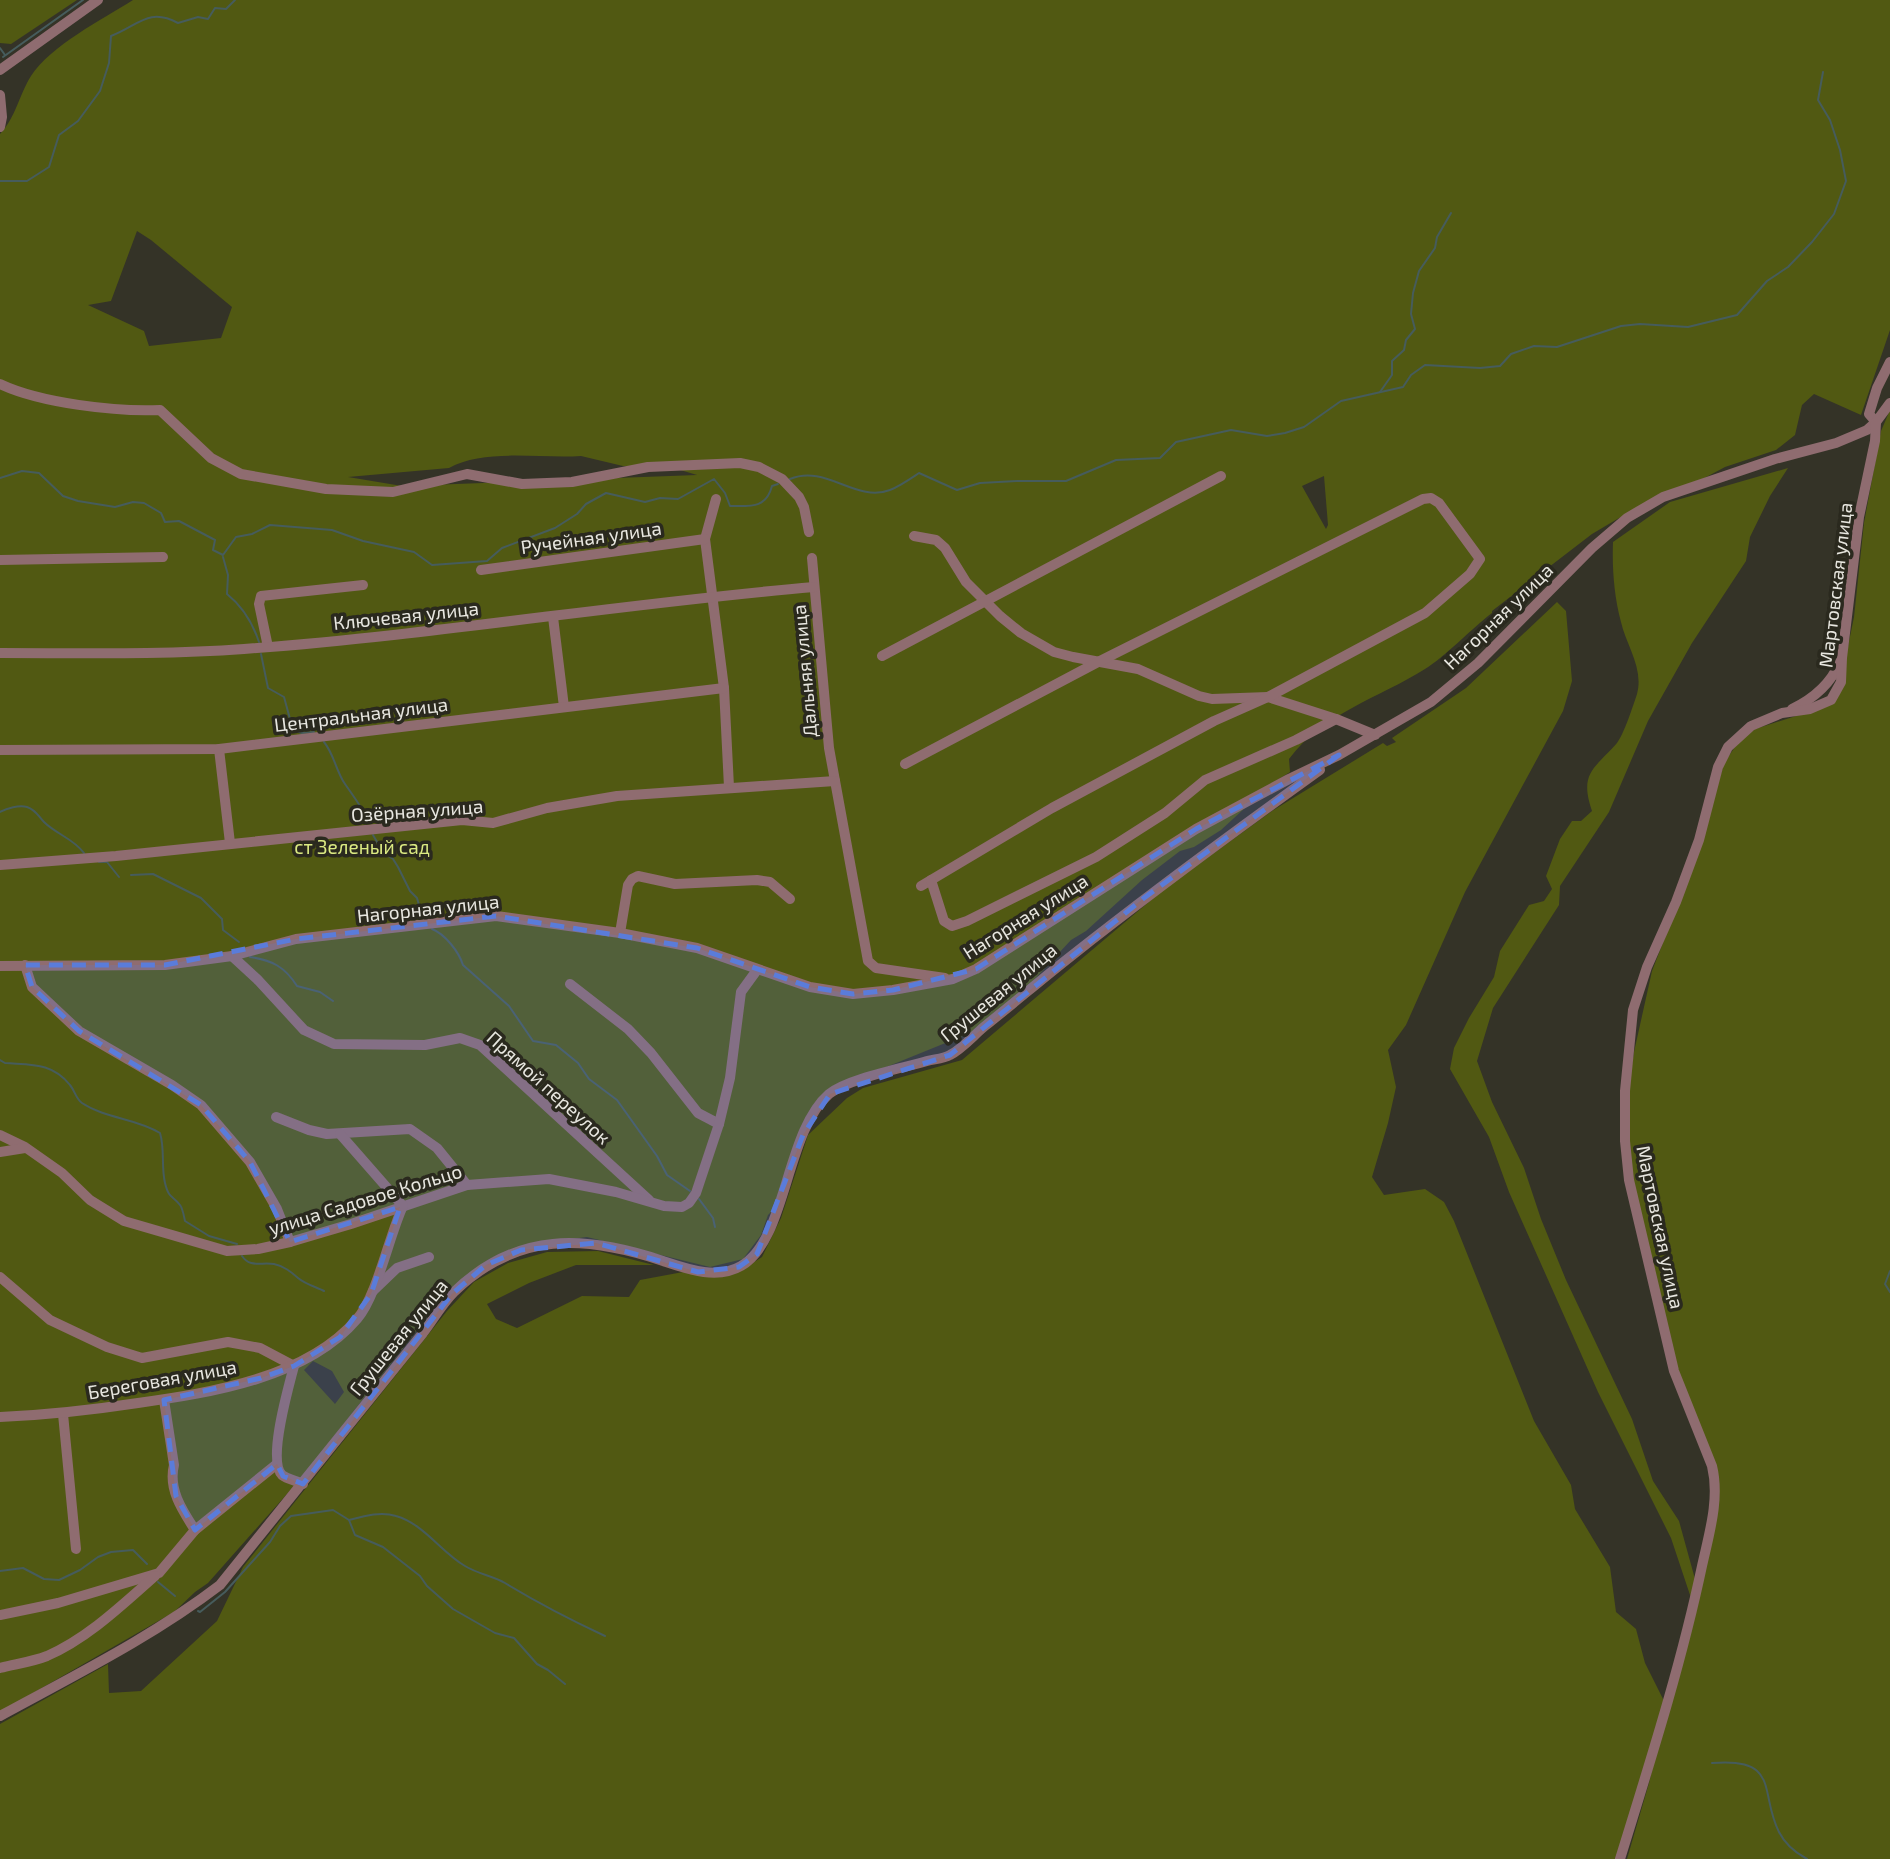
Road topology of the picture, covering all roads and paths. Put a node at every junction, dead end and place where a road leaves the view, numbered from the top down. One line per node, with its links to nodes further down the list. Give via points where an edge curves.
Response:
1 (98, 0): 2 (street)
2 (0, 69)
3 (0, 95): 4 (street)
4 (0, 127)
5 (1890, 362): 8 (street, via 1869,414)
6 (0, 384): 11 (street, via 96,408 160,410 211,457 241,474 326,489 393,492 467,474 522,484 572,482 648,467 740,463 782,478 799,497)
7 (1890, 404): 8 (street)
8 (1876, 422): 31 (street, Нагорная улица, via 1836,443 1663,497 1627,518 1478,663 1431,702); 75 (street, Мартовская улица, via 1842,658 1824,686 1803,704 1751,726 1728,747 1718,767 1699,840 1633,1010 1625,1091 1629,1180 1674,1371 1715,1479 1711,1523 1690,1619)
9 (1221, 476): 21 (street)
10 (716, 499): 13 (street)
11 (809, 532)
12 (914, 536): 21 (street, via 936,540 945,548 966,582)
13 (705, 539): 17 (street, Ручейная улица); 20 (street)
14 (163, 557): 16 (street)
15 (812, 558): 19 (street, Дальняя улица)
16 (0, 560)
17 (481, 570)
18 (363, 584): 23 (street, via 261,596)
19 (814, 587): 20 (street, Ключевая улица); 36 (street, Дальняя улица)
20 (712, 595): 22 (street, Ключевая улица); 27 (street)
21 (985, 601): 25 (street); 26 (street, via 1021,633 1054,652)
22 (553, 617): 23 (street, Ключевая улица); 29 (street)
23 (268, 647): 24 (street, Ключевая улица, via 174,653)
24 (0, 653)
25 (882, 656)
26 (1098, 662): 28 (street, via 1138,669 1212,698); 28 (street, via 1423,499 1439,503 1480,559 1470,575 1425,613); 35 (street)
27 (724, 688): 29 (street, Центральная улица); 37 (street)
28 (1268, 698): 30 (street); 40 (street, via 1213,721 1063,801)
29 (564, 707): 32 (street, Центральная улица)
30 (1336, 719): 31 (street); 40 (street, via 1205,780 1165,813 1096,857 967,921 952,926 944,921)
31 (1375, 735): 34 (street, Нагорная улица)
32 (219, 749): 33 (street, Центральная улица); 38 (street)
33 (0, 750)
34 (1339, 755): 48 (street, Нагорная улица, via 1196,830 976,970); 68 (street, Грушевая улица, via 1144,898 950,1055 830,1094 803,1135 762,1245 739,1267 698,1272 596,1243 521,1250 486,1265 452,1294)
35 (905, 764)
36 (835, 781): 37 (street, Озёрная улица); 48 (street, Дальняя улица, via 868,961 876,968)
37 (729, 788): 38 (street, Озёрная улица, via 590,800 493,823 462,820)
38 (230, 843): 39 (street, Озёрная улица)
39 (0, 866)
40 (931, 880): 41 (street)
41 (921, 886)
42 (790, 899): 43 (street, via 770,882 757,880 675,884 638,876 628,885)
43 (620, 933): 44 (street, Нагорная улица, via 496,916 296,939); 47 (street, Нагорная улица, via 697,948)
44 (232, 956): 45 (street, Нагорная улица, via 165,965); 57 (street, Прямой переулок, via 304,1030 334,1044 425,1045 460,1038 480,1045)
45 (25, 965): 46 (street, Нагорная улица); 59 (street, via 32,988 79,1031 201,1105 250,1162)
46 (0, 966)
47 (757, 970): 48 (street, Нагорная улица, via 810,988 853,994); 51 (street, улица Садовое Кольцо, via 741,992)
48 (953, 979)
49 (570, 984): 51 (street, via 628,1029 698,1113)
50 (276, 1117): 52 (street, via 309,1130)
51 (719, 1124): 57 (street, улица Садовое Кольцо, via 689,1203 682,1207)
52 (340, 1134): 56 (street, via 410,1129 437,1148); 58 (street)
53 (0, 1135): 54 (street, улица Садовое Кольцо)
54 (25, 1147): 55 (street); 59 (street, улица Садовое Кольцо, via 90,1200 124,1221 228,1251)
55 (0, 1152)
56 (467, 1185): 57 (street, улица Садовое Кольцо, via 549,1179); 58 (street, улица Садовое Кольцо)
57 (651, 1202)
58 (402, 1206): 59 (street, улица Садовое Кольцо); 62 (street, Береговая улица)
59 (290, 1242)
60 (429, 1257): 62 (street, via 397,1268)
61 (0, 1277): 63 (street, via 50,1320 107,1347 142,1357 228,1342 260,1348)
62 (371, 1294): 63 (street, Береговая улица, via 359,1317 340,1337)
63 (294, 1366): 64 (street, Береговая улица, via 223,1389); 67 (street, via 282,1409)
64 (164, 1400): 65 (street, Береговая улица); 69 (street, via 176,1496)
65 (63, 1414): 66 (street, Береговая улица); 70 (street)
66 (0, 1418)
67 (277, 1464): 68 (street, via 283,1476); 69 (street)
68 (303, 1484): 74 (street, Грушевая улица, via 220,1585 150,1633)
69 (195, 1530): 71 (street)
70 (76, 1549)
71 (159, 1573): 72 (street); 73 (street, via 80,1637 47,1656)
72 (0, 1615)
73 (0, 1668)
74 (0, 1716)
75 (1620, 1859)

